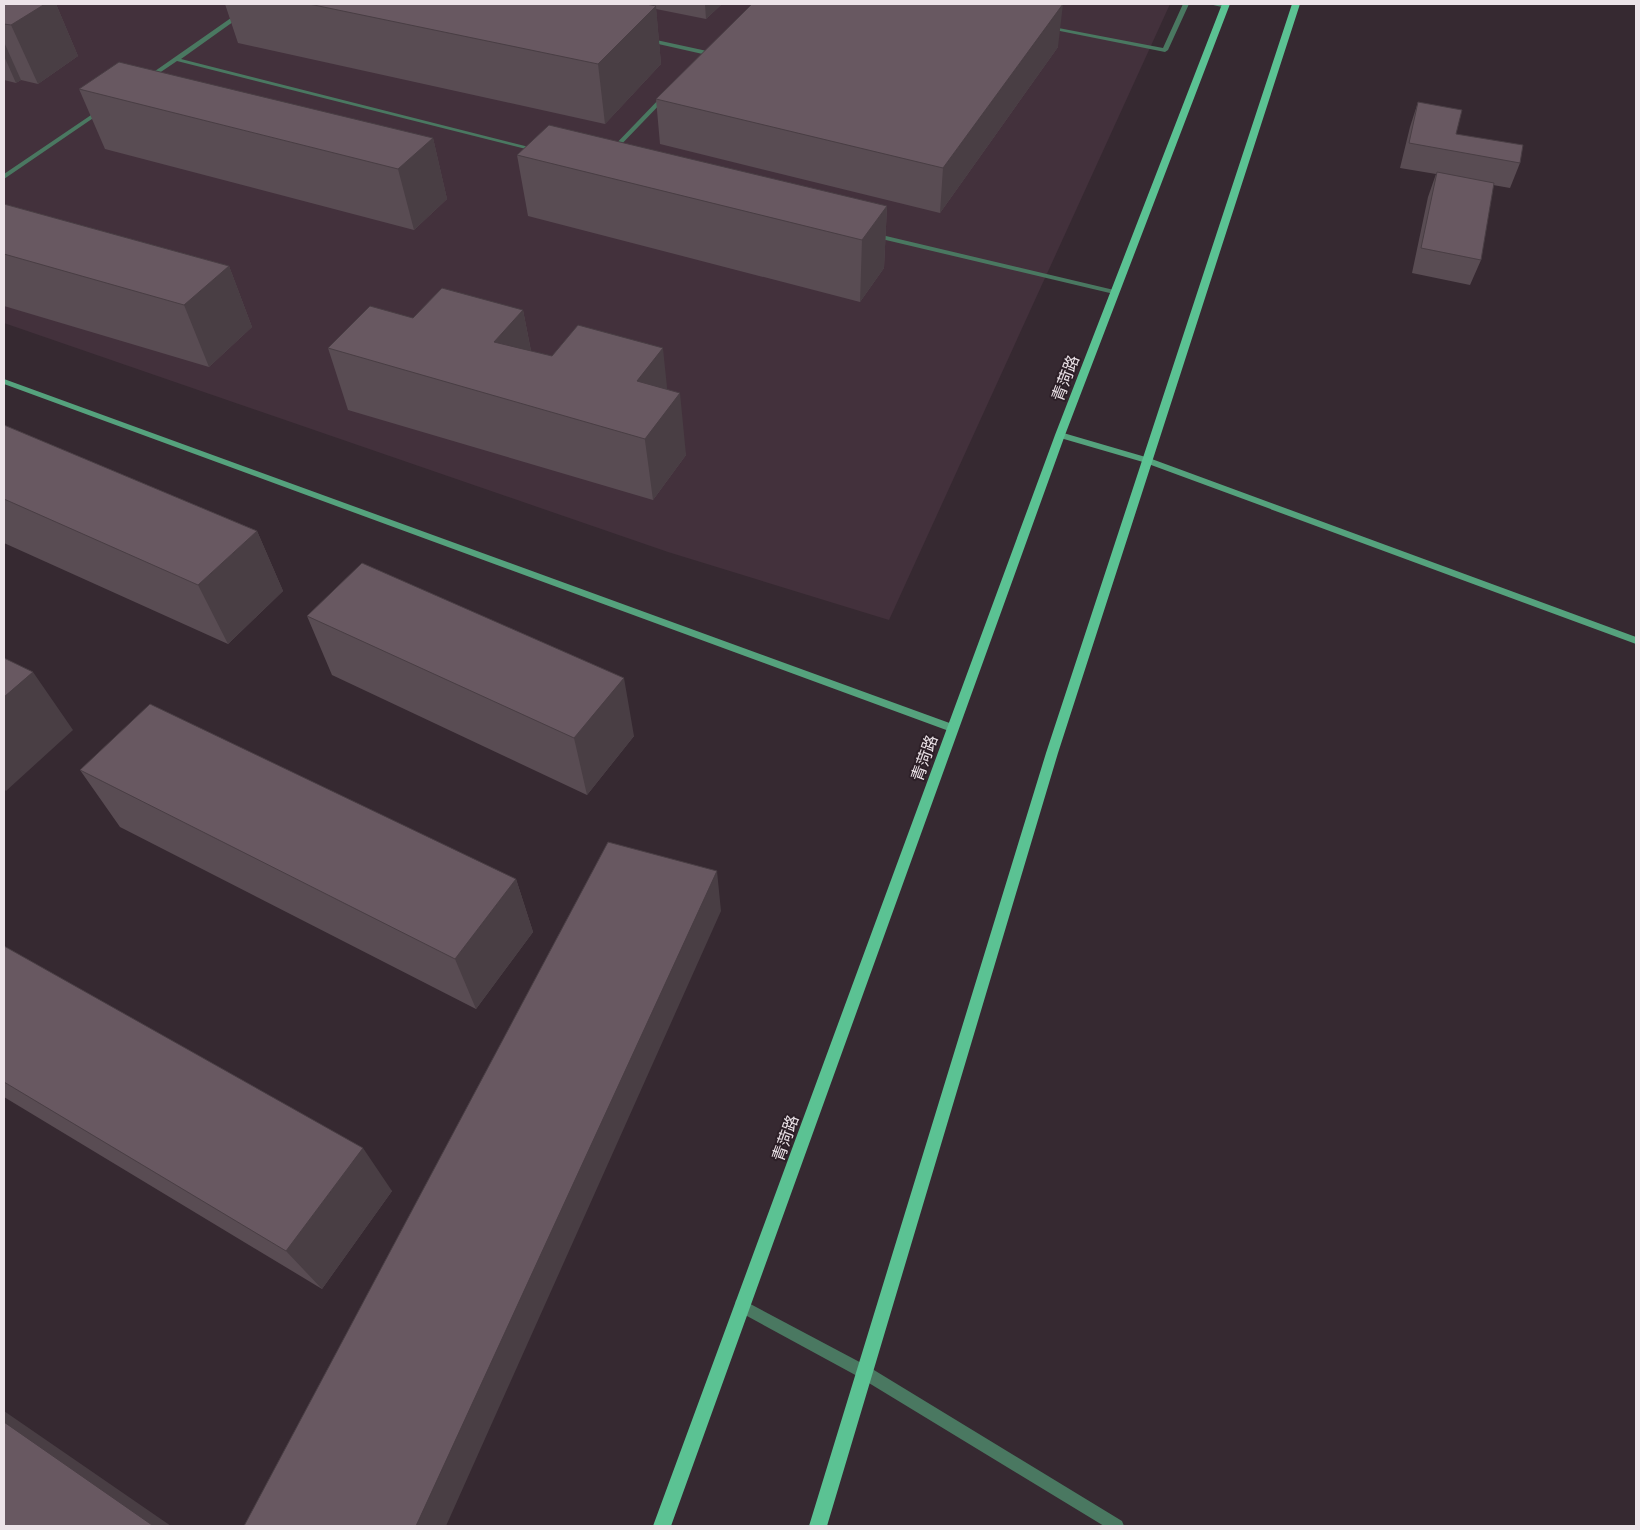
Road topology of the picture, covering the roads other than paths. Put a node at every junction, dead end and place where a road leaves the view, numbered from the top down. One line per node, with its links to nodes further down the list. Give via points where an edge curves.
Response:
1 (255, 4): 10 (street)
2 (1186, 4): 6 (street, via 1165,50)
3 (1212, 4): 5 (street)
4 (1296, 4): 22 (main road)
5 (1226, 5): 19 (main road, 青菏路)
6 (1041, 26)
7 (640, 39): 9 (street)
8 (714, 46): 9 (street)
9 (707, 54): 11 (street)
10 (175, 60): 12 (street); 15 (street)
11 (700, 60)
12 (143, 82)
13 (673, 88): 16 (street)
14 (110, 104): 17 (street)
15 (551, 153)
16 (606, 158)
17 (4, 177)
18 (868, 233): 19 (street)
19 (1114, 292): 21 (main road, 青菏路)
20 (4, 381): 24 (street)
21 (1060, 435): 22 (street); 24 (main road, 青菏路)
22 (1146, 460): 23 (street); 26 (main road, via 1049,762)
23 (1636, 640)
24 (952, 728): 25 (main road, 青菏路)
25 (741, 1305): 26 (street); 27 (main road, 青菏路)
26 (864, 1372): 28 (main road); 29 (street)
27 (662, 1526)
28 (818, 1526)
29 (1117, 1526)

